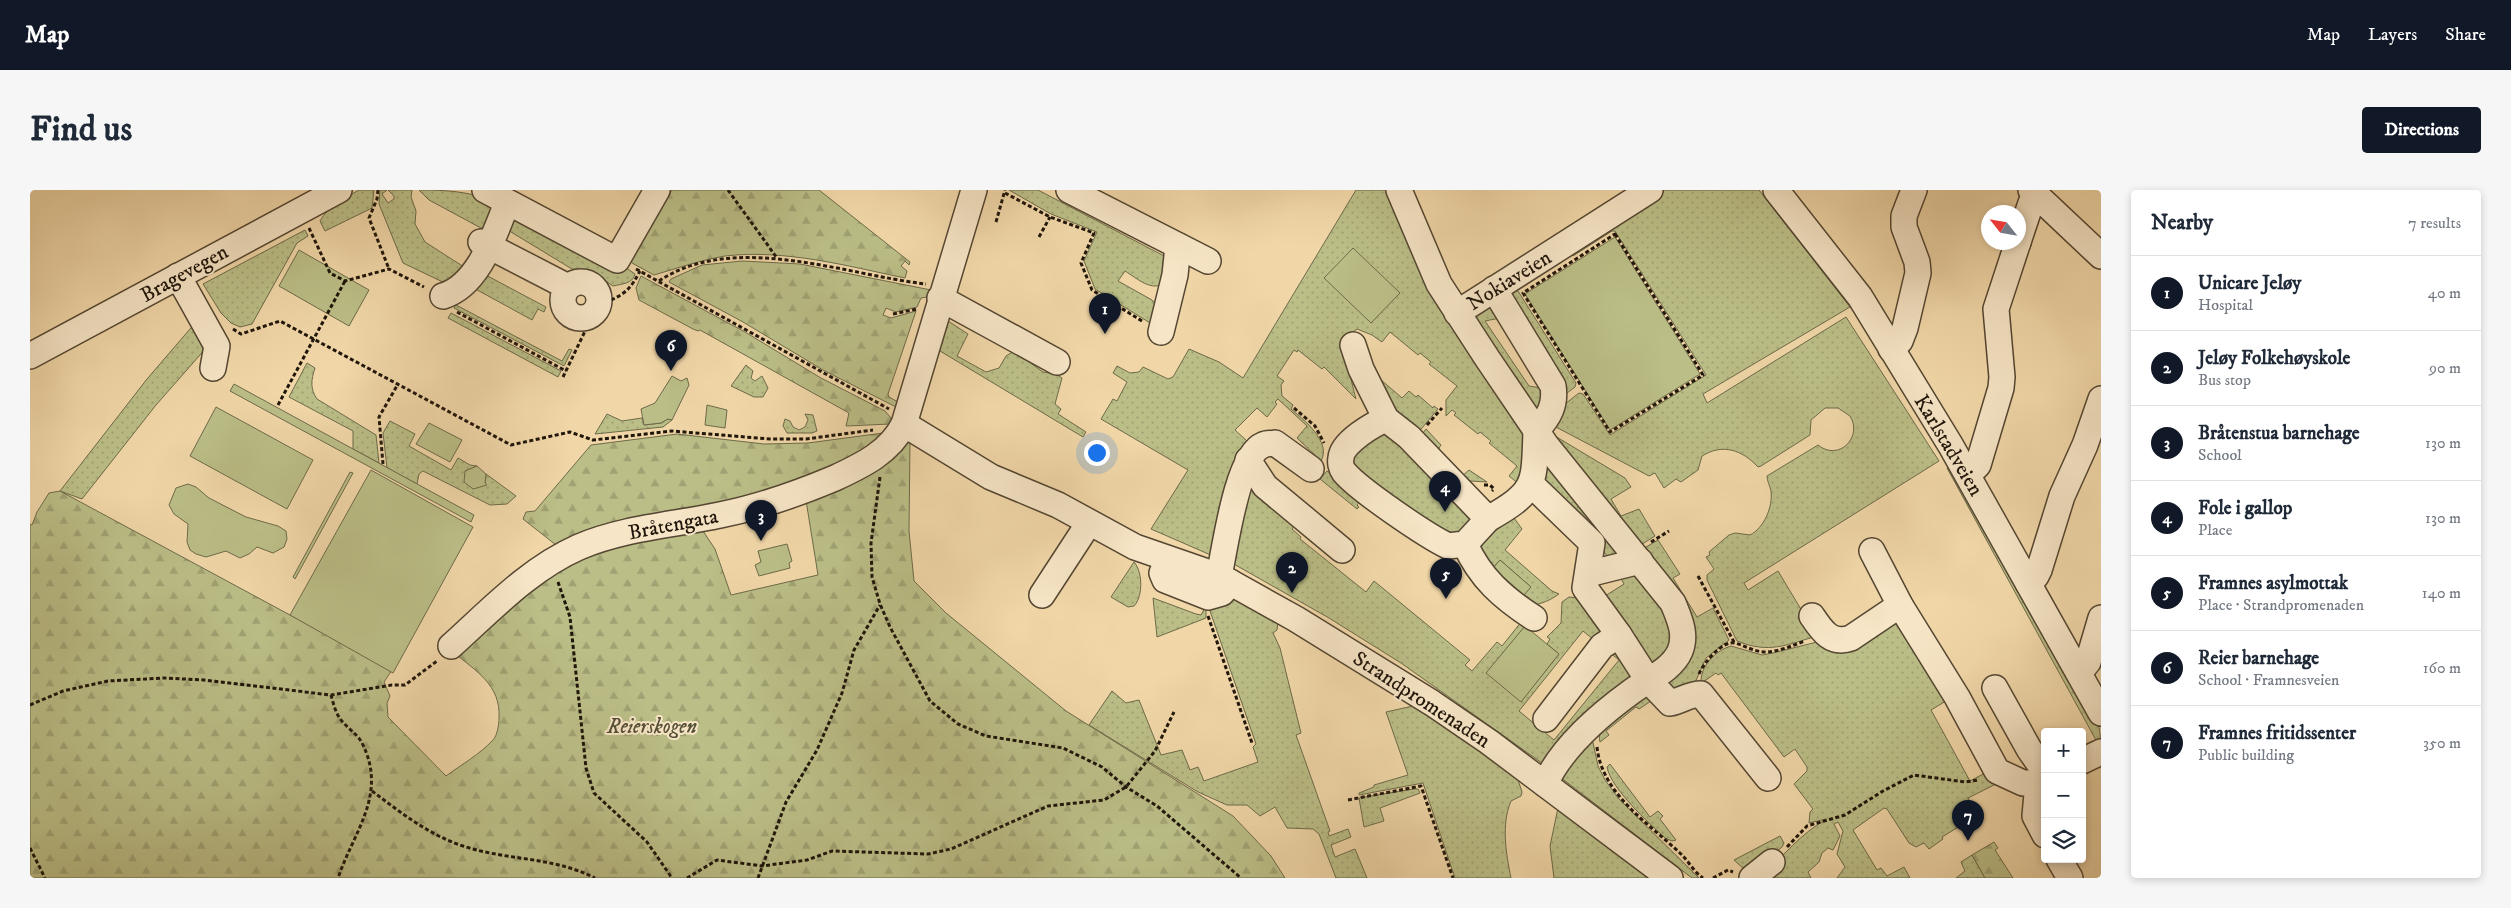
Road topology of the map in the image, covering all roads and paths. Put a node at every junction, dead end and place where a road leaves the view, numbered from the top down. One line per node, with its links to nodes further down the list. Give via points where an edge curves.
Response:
1 (338, 190): 29 (street, Bragevegen)
2 (378, 190): 27 (path, via 378,199 369,218)
3 (485, 190): 14 (street)
4 (657, 190): 25 (street)
5 (728, 190): 24 (path)
6 (974, 190): 34 (street, Bråtengata)
7 (1068, 190): 21 (street)
8 (1399, 190): 38 (street, Nokiaveien, via 1439,284)
9 (1650, 190): 33 (street, Nokiaveien)
10 (1914, 190): 45 (street, via 1904,216 1904,226 1918,273 1905,328 1900,341)
11 (1005, 191): 16 (path); 17 (path)
12 (2034, 193): 15 (street); 23 (street)
13 (1787, 196): 45 (street, Karlstadveien, via 1860,297)
14 (507, 203): 20 (street); 25 (street)
15 (2026, 216)
16 (1050, 217): 19 (path); 42 (path, via 1094,233 1081,263 1092,290)
17 (996, 222)
18 (307, 225): 30 (path, via 330,273)
19 (1039, 237)
20 (485, 244): 32 (street); 35 (street, via 466,282 455,292)
21 (1178, 246): 26 (street); 42 (street, via 1175,275)
22 (2015, 250): 66 (street, via 1996,309 2002,377 2000,388 1978,465)
23 (2101, 256)
24 (777, 259): 31 (path, via 735,259 701,264); 34 (path, via 827,265)
25 (618, 260): 28 (path)
26 (1208, 261)
27 (389, 269): 30 (path); 35 (path)
28 (640, 271): 31 (path); 36 (path, via 631,288)
29 (178, 276): 46 (street, Bragevegen); 48 (street, via 217,346)
30 (345, 281): 43 (path)
31 (659, 281): 58 (path, via 891,410)
32 (568, 288)
33 (1494, 289): 38 (street, Nokiaveien); 60 (street, via 1553,386 1549,417)
34 (942, 292): 47 (street); 58 (street, Bråtengata)
35 (442, 296): 49 (path, via 449,308)
36 (611, 300)
37 (917, 309): 39 (path)
38 (1457, 313): 60 (street)
39 (894, 314)
40 (230, 327): 43 (path, via 241,334 280,321)
41 (587, 327): 49 (path)
42 (1161, 332)
43 (312, 338): 51 (path); 54 (path, via 292,383)
44 (1353, 345): 57 (street)
45 (1891, 349): 66 (street, Karlstadveien)
46 (30, 356)
47 (1057, 362)
48 (213, 368)
49 (566, 371): 50 (path)
50 (563, 377)
51 (398, 384): 58 (path, via 511,445 570,432 593,440 672,432 770,440 806,439); 64 (path, via 379,417)
52 (1581, 387): 52 (path, via 1610,432 1703,375 1615,234 1523,294)
53 (2101, 399): 77 (street, via 2062,496 2039,570)
54 (278, 405)
55 (1294, 408): 61 (path, via 1315,426)
56 (1442, 408): 59 (path)
57 (1386, 419): 68 (street, via 1409,437); 70 (street, via 1371,426 1349,444 1342,454 1342,468 1365,490 1440,542 1448,546)
58 (904, 424): 62 (street, Bråtengata, via 897,438); 69 (street, via 992,477 1043,498)
59 (1428, 424)
60 (1536, 431): 67 (street); 73 (street)
61 (1326, 448)
62 (883, 452): 74 (street, Bråtengata, via 781,500 742,511 622,534 582,546); 80 (path, via 871,543 872,578)
63 (1248, 460): 65 (street, via 1262,445 1275,443); 71 (street, via 1265,486); 78 (street, via 1240,479)
64 (383, 464)
65 (1311, 470)
66 (1968, 475): 77 (street, Karlstadveien)
67 (1531, 484): 68 (street, via 1526,494); 75 (street, via 1592,543)
68 (1488, 519): 70 (street)
69 (1089, 523): 78 (street, Strandpromenaden); 79 (street)
70 (1465, 544): 82 (street, via 1474,565 1497,590)
71 (1342, 550)
72 (1872, 551): 81 (street)
73 (1640, 561): 75 (street); 89 (street, via 1673,603 1681,621 1683,637 1680,651 1669,666)
74 (551, 562): 87 (street, Bråtengata, via 512,590); 119 (path, via 570,617 586,768 594,793 647,842)
75 (1588, 574): 85 (street, via 1586,588)
76 (1698, 576): 86 (path)
77 (2028, 583): 88 (street, Karlstadveien)
78 (1219, 585): 98 (path, via 1208,619); 106 (street, Strandpromenaden, via 1296,619 1432,703)
79 (1042, 595)
80 (880, 604): 107 (path, via 930,701 958,724 986,736 1063,748 1102,768); 114 (path, via 854,650 842,693 817,750 786,802)
81 (1900, 605): 84 (street, via 1843,641); 101 (street, via 1957,697)
82 (1534, 618)
83 (2101, 618): 88 (street, via 2088,662)
84 (1819, 626): 86 (path, via 1768,652)
85 (1619, 634): 89 (street); 96 (street, via 1602,646)
86 (1734, 642): 91 (path, via 1707,660)
87 (451, 646): 92 (path, via 437,661 404,685)
88 (2079, 672): 95 (street, Karlstadveien)
89 (1648, 680): 91 (street, via 1670,703); 97 (street)
90 (1995, 688): 102 (street)
91 (1692, 694): 103 (street, via 1701,694)
92 (331, 696): 93 (path, via 164,678 108,681 63,692); 108 (path, via 339,717 361,741 371,765)
93 (30, 705)
94 (1174, 712): 107 (path, via 1155,751)
95 (2101, 713)
96 (1546, 719)
97 (1590, 726): 106 (street, via 1561,757); 125 (path, via 1596,734 1601,767 1607,778 1637,814 1684,856)
98 (1252, 743)
99 (2101, 752): 100 (street)
100 (2086, 759)
101 (1997, 771): 104 (street, via 2023,783); 112 (path, via 1974,782 1914,774 1845,815 1807,826)
102 (2041, 776)
103 (1768, 778)
104 (2041, 778)
105 (2041, 783): 110 (street, via 2035,816)
106 (1545, 784): 124 (street, Strandpromenaden)
107 (1126, 787): 114 (path, via 1104,800 1048,806 951,849 928,854 832,851 806,860); 122 (path, via 1158,806)
108 (372, 791): 117 (path, via 363,823 346,854); 118 (path, via 422,827 462,846 509,858 532,858 579,870)
109 (1348, 800): 123 (path, via 1421,786)
110 (2041, 827)
111 (30, 848): 116 (path)
112 (1772, 862): 115 (street)
113 (2061, 863): 127 (street)
114 (762, 866): 120 (path, via 717,860); 121 (path)
115 (1744, 876): 126 (path, via 1728,870)
116 (44, 878)
117 (338, 878)
118 (595, 878)
119 (672, 878)
120 (687, 878)
121 (758, 878)
122 (1241, 878)
123 (1454, 878)
124 (1670, 878)
125 (1703, 878)
126 (1713, 878)
127 (2070, 878)

